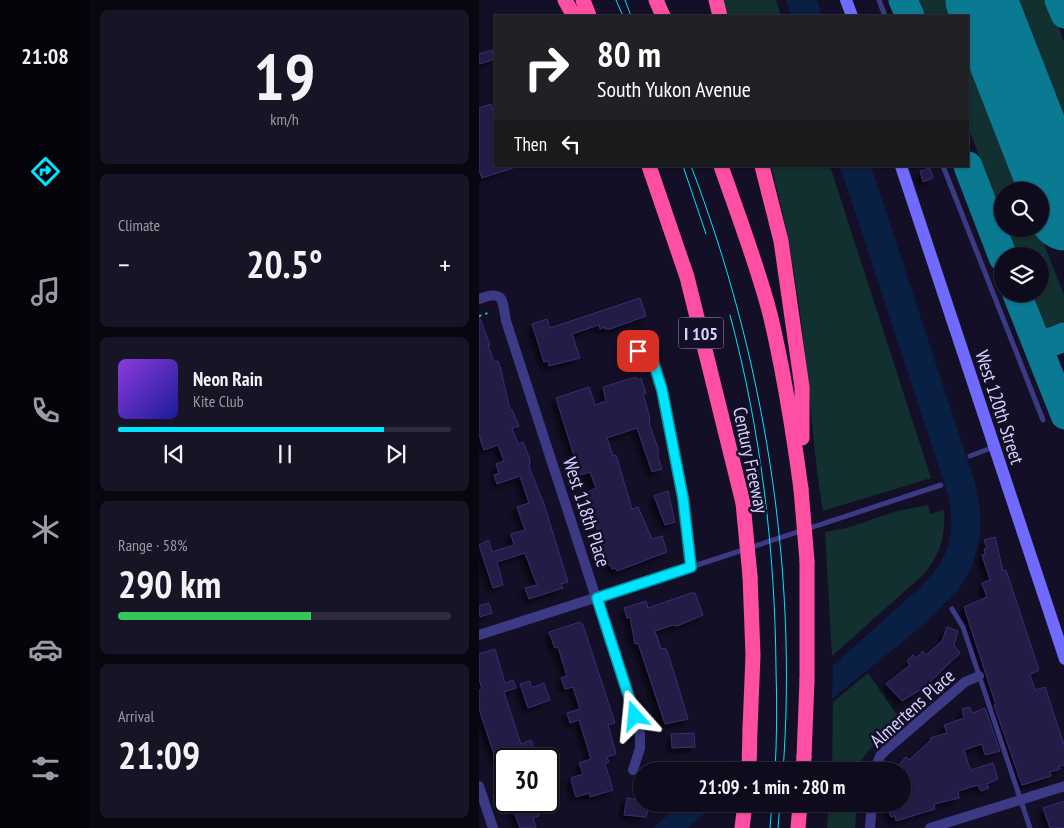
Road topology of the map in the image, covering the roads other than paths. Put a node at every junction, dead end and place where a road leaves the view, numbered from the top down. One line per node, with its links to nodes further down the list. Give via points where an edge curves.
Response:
1 (565, 0): 7 (highway)
2 (583, 0): 8 (highway)
3 (656, 0): 9 (highway)
4 (716, 0): 10 (highway)
5 (846, 0): 11 (main road)
6 (879, 0): 12 (lane)
7 (573, 15)
8 (589, 15)
9 (663, 15)
10 (720, 15)
11 (851, 15)
12 (885, 15)
13 (649, 167): 32 (highway, Century Freeway / I 105, bridge, via 687,278 743,503 753,655)
14 (721, 167): 24 (highway, via 769,313 789,403)
15 (761, 167): 24 (highway, via 781,241 803,387)
16 (901, 167): 21 (main road, West 120th Street)
17 (943, 167): 20 (lane)
18 (479, 299): 26 (street, West 118th Place, via 492,293 501,300)
19 (638, 351): 25 (street, via 653,361 662,390 683,498)
20 (1043, 420)
21 (994, 447): 22 (lane); 29 (main road, West 120th Street)
22 (970, 456)
23 (941, 485): 25 (lane)
24 (801, 489): 33 (highway, bridge, via 807,561)
25 (691, 567): 26 (street)
26 (597, 598): 28 (street); 31 (street, West 118th Place, via 641,733)
27 (952, 608): 30 (lane, via 963,627)
28 (479, 635)
29 (1064, 659)
30 (979, 676): 34 (street, Almertens Place, via 965,682 886,750); 37 (lane)
31 (636, 762)
32 (749, 762)
33 (804, 762)
34 (879, 762)
35 (479, 786): 42 (street)
36 (1064, 786): 37 (street)
37 (1021, 800): 41 (street); 47 (lane)
38 (744, 812): 43 (highway)
39 (799, 812): 44 (highway)
40 (871, 812): 45 (street)
41 (947, 826): 46 (street)
42 (493, 828)
43 (742, 828)
44 (798, 828)
45 (870, 828)
46 (930, 828)
47 (1030, 828)

